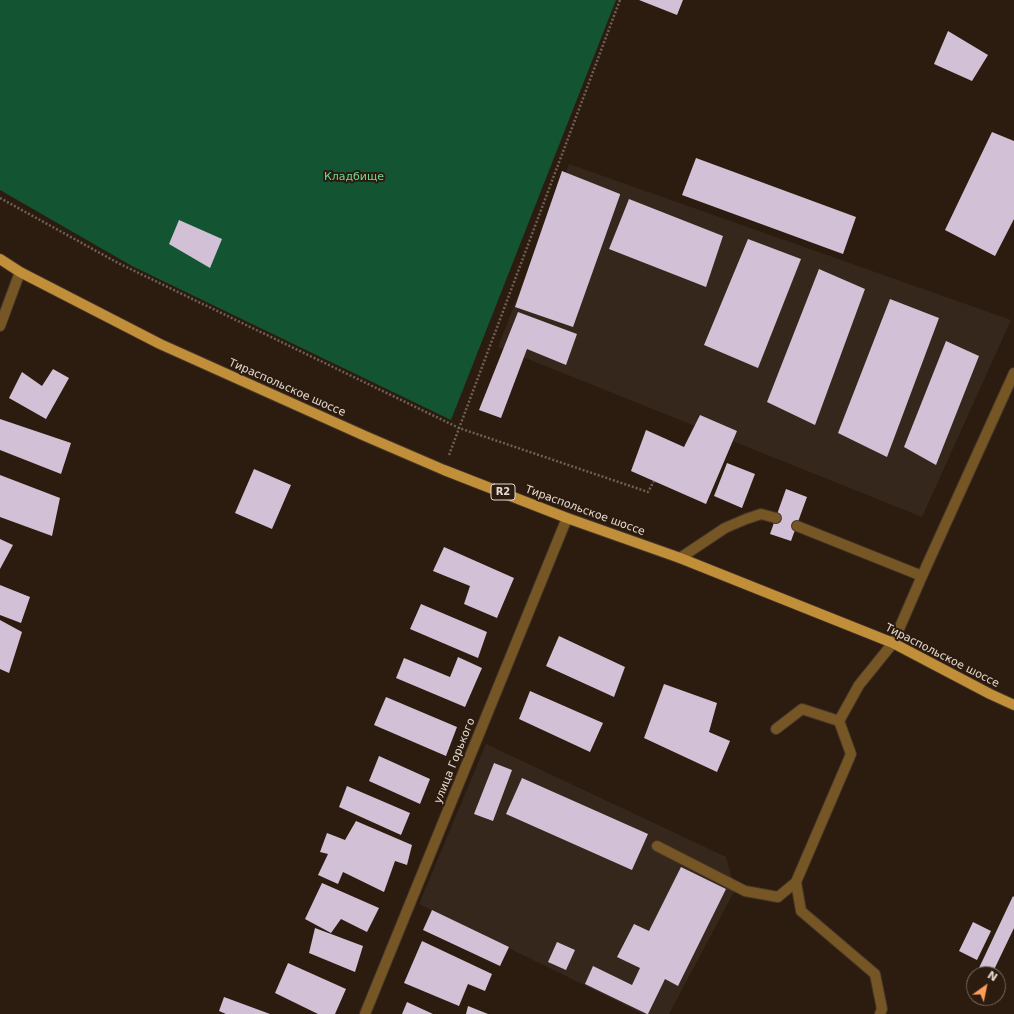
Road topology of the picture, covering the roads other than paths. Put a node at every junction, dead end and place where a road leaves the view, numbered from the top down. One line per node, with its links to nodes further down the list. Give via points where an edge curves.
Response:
1 (0, 259): 2 (main road, Тираспольское шоссе / R2)
2 (20, 272): 3 (street); 5 (main road, Тираспольское шоссе / R2, via 160,344 444,470)
3 (0, 326)
4 (1014, 373): 9 (street)
5 (567, 518): 8 (main road, Тираспольское шоссе / R2); 16 (street, улица Горького)
6 (776, 518): 8 (street, via 761,514 746,519 725,528)
7 (796, 526): 9 (street)
8 (680, 558): 10 (main road, Тираспольское шоссе / R2)
9 (922, 576): 10 (street)
10 (893, 643): 11 (main road, Тираспольское шоссе / R2); 12 (street, via 859,685)
11 (1014, 705)
12 (839, 721): 13 (street, via 802,709); 15 (street, via 851,754)
13 (776, 729)
14 (657, 846): 15 (street, via 745,891 778,897)
15 (796, 882): 17 (street, via 801,911 875,974 882,1009)
16 (365, 1014)
17 (880, 1014)

